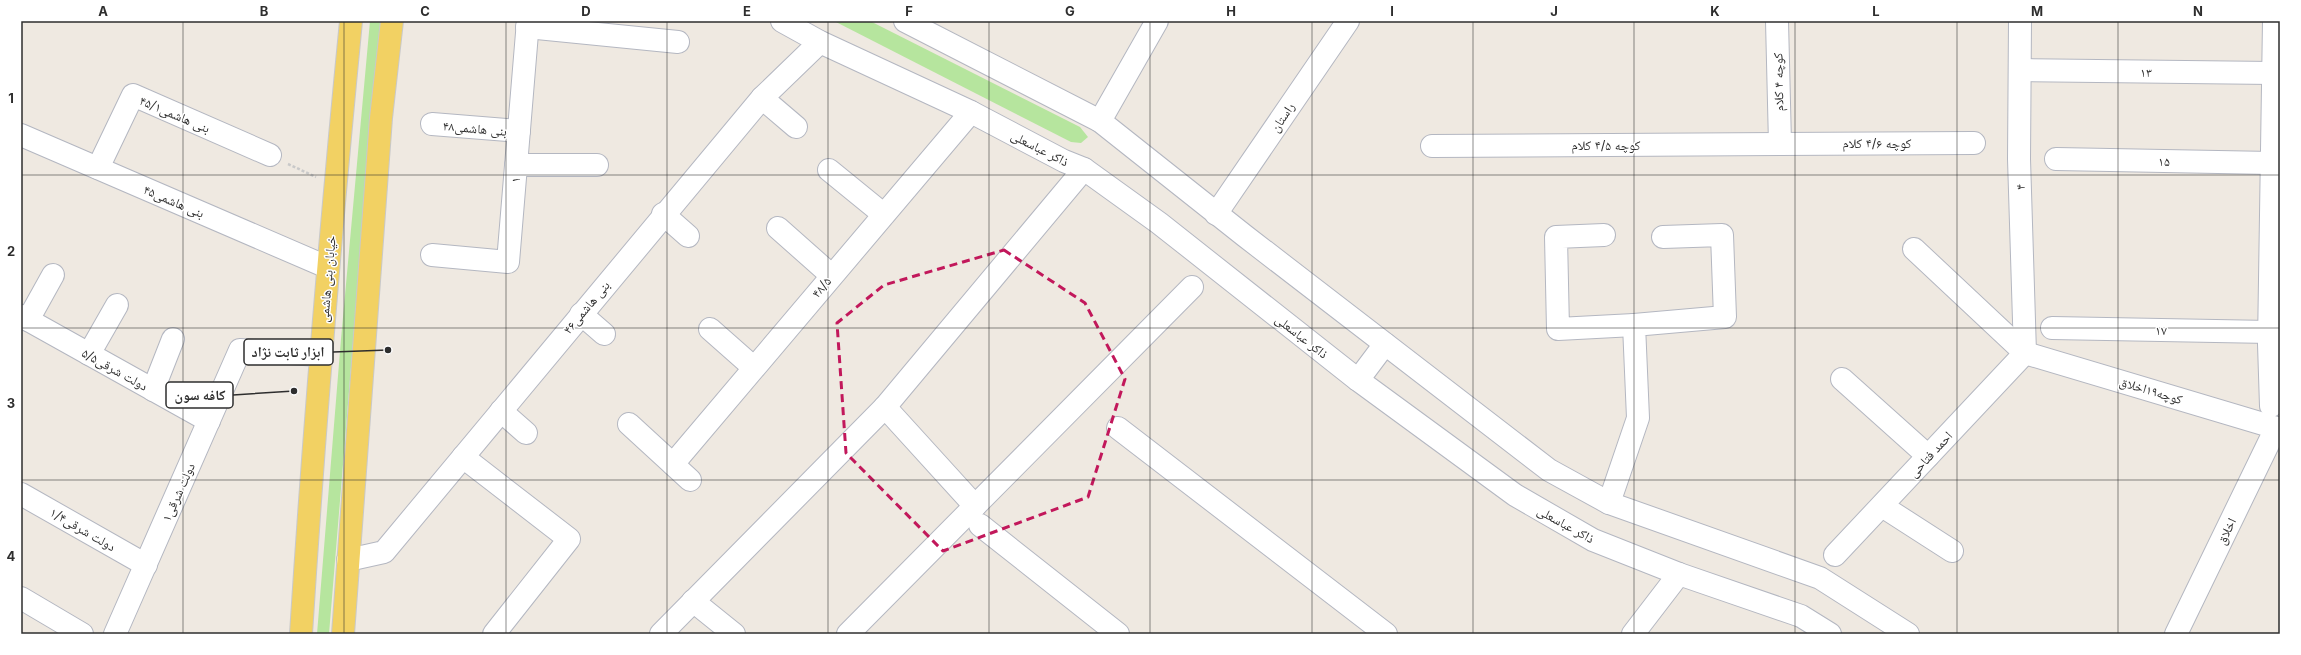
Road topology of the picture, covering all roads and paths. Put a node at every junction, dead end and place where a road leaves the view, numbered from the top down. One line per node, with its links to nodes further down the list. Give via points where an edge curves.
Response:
1 (351, 21): 33 (main road, خیابان بنی هاشمی)
2 (392, 21): 82 (main road, via 381,118)
3 (782, 21): 12 (street, ذاکر عباسعلی)
4 (906, 21): 17 (street)
5 (1157, 21): 17 (street)
6 (1348, 21): 36 (street, راستان)
7 (1777, 21): 23 (street, کوچه ۴ کلام)
8 (2020, 21): 13 (street, ۴)
9 (2274, 21): 14 (street)
10 (528, 24): 11 (street); 20 (street, ۱)
11 (678, 42)
12 (820, 42): 15 (street, بنی هاشمی۴۶); 16 (street, ذاکر عباسعلی)
13 (2020, 70): 14 (street, ۱۳); 57 (street, ۴, via 2019,159)
14 (2273, 73): 32 (street)
15 (762, 98): 19 (street); 34 (street, بنی هاشمی۴۶)
16 (971, 112): 30 (street, ذاکر عباسعلی); 35 (street, ۴۸/۵)
17 (1100, 121): 36 (street)
18 (432, 124): 20 (street, ۴۸بنی هاشمی)
19 (796, 127)
20 (519, 131): 27 (street, ۱)
21 (21, 135): 29 (street, بنی هاشمی۴۵)
22 (1974, 143): 23 (street, کوچه ۴/۶ کلام)
23 (1780, 144): 24 (street, کوچه ۴/۵ کلام)
24 (1432, 146)
25 (270, 155): 29 (street, ۴۵/۱بنی هاشمی, via 133,95); 33 (path)
26 (2056, 159): 32 (street, ۱۵)
27 (516, 165): 28 (street); 42 (street, ۱, via 508,262)
28 (597, 166)
29 (98, 168): 43 (street, بنی هاشمی۴۵)
30 (1084, 169): 62 (street, ذاکر عباسعلی, via 1159,223); 65 (street)
31 (829, 170): 35 (street)
32 (2275, 172): 55 (street)
33 (335, 186): 43 (main road, خیابان بنی هاشمی)
34 (663, 214): 39 (street); 48 (street, بنی هاشمی۴۶)
35 (883, 214): 45 (street, ۴۸/۵)
36 (1216, 214): 56 (street)
37 (778, 228): 45 (street)
38 (1604, 235): 50 (street, via 1556,237 1558,329)
39 (688, 236)
40 (1663, 238): 50 (street, via 1722,235 1725,317)
41 (1914, 249): 57 (street)
42 (432, 255)
43 (327, 267): 59 (main road, خیابان بنی هاشمی)
44 (53, 275): 49 (street)
45 (831, 275): 60 (street, ۴۸/۵)
46 (1192, 287): 79 (street)
47 (117, 305): 58 (street)
48 (581, 314): 53 (street); 66 (street, بنی هاشمی۴۶)
49 (25, 318): 58 (street, ۵/۵دولت شرقی)
50 (1634, 325): 77 (street, via 1638,418)
51 (2052, 328): 55 (street, ۱۷)
52 (710, 329): 60 (street)
53 (604, 334)
54 (173, 339): 63 (street)
55 (2273, 340): 64 (street)
56 (1385, 344): 62 (street); 77 (street, via 1549,470)
57 (2025, 353): 70 (street, کوچه۱۹اخلاق); 72 (street, احمد فتاحی)
58 (89, 354): 63 (street, ۵/۵دولت شرقی)
59 (320, 355): 67 (street, ۱دولت شرقی, via 240,350); 90 (main road, خیابان بنی هاشمی)
60 (753, 367): 74 (street, ۴۸/۵)
61 (1842, 379): 72 (street)
62 (1358, 380): 84 (street, ذاکر عباسعلی, via 1515,495 1593,540)
63 (153, 390): 67 (street, ۵/۵دولت شرقی)
64 (2271, 406)
65 (885, 407): 79 (street); 86 (street)
66 (501, 411): 71 (street); 73 (street, بنی هاشمی۴۶)
67 (209, 421): 83 (street, ۱دولت شرقی)
68 (629, 424): 74 (street)
69 (1118, 428): 96 (street)
70 (2278, 429): 100 (street, اخلاق)
71 (526, 433)
72 (1928, 456): 78 (street, احمد فتاحی)
73 (463, 457): 82 (street, بنی هاشمی۴۶, via 384,552); 92 (street, via 569,539)
74 (673, 464): 75 (street)
75 (690, 480)
76 (21, 494): 83 (street, ۱/۴دولت شرقی)
77 (1610, 503): 99 (street, via 1820,578)
78 (1882, 506): 80 (street); 81 (street, احمد فتاحی)
79 (978, 516): 87 (street); 95 (street)
80 (1952, 551)
81 (1834, 555)
82 (348, 560): 91 (main road)
83 (146, 565): 89 (street, ۱دولت شرقی)
84 (1679, 574): 97 (street); 98 (street, ذاکر عباسعلی, via 1801,616)
85 (21, 598): 88 (street)
86 (693, 601): 93 (street); 94 (street)
87 (854, 632)
88 (82, 634)
89 (115, 634)
90 (301, 634)
91 (343, 634)
92 (494, 634)
93 (661, 634)
94 (734, 634)
95 (1118, 634)
96 (1386, 634)
97 (1633, 634)
98 (1830, 634)
99 (1908, 634)
100 (2176, 634)

